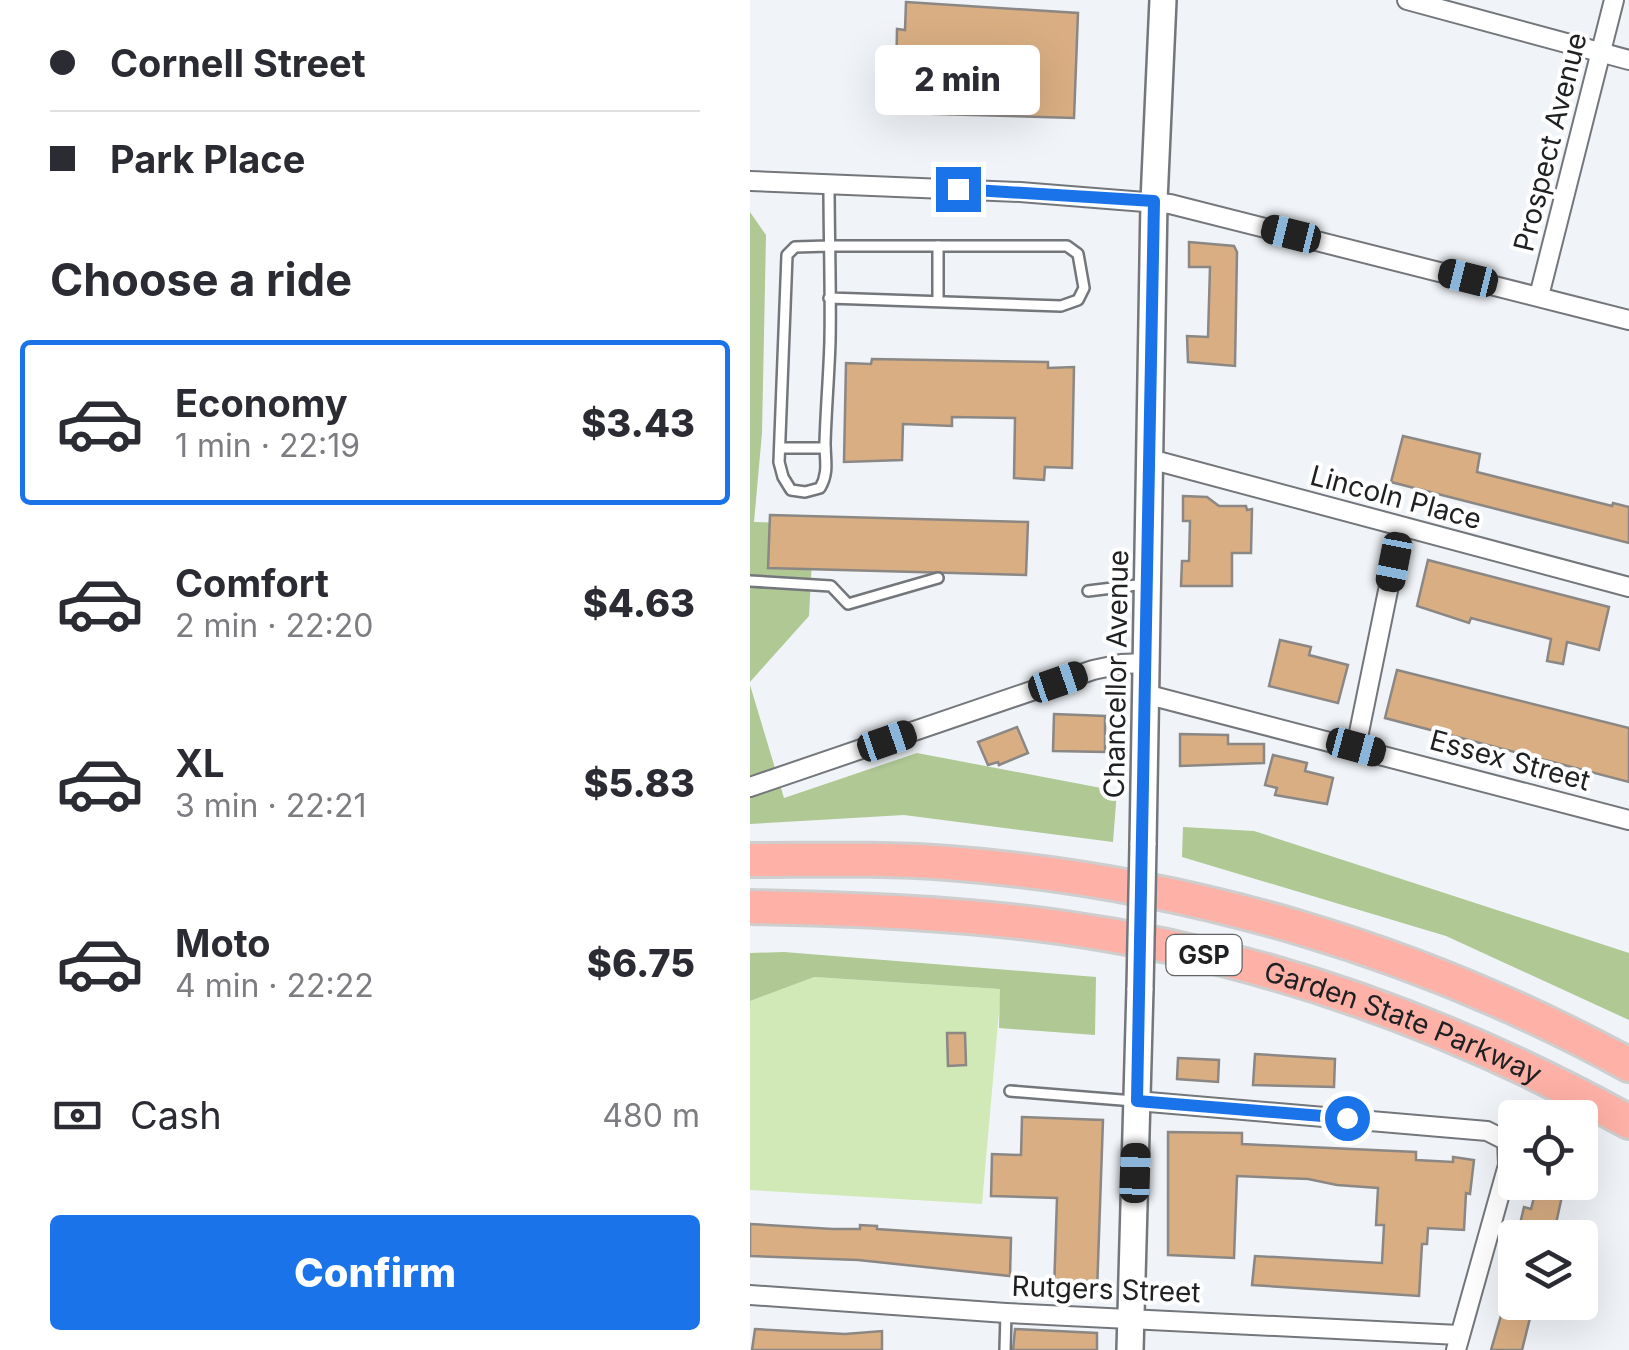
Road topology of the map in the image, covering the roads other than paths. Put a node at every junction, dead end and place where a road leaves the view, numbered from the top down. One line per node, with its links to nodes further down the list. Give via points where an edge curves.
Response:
1 (1163, 0): 8 (main road, Chancellor Avenue)
2 (1407, 0): 4 (street)
3 (1614, 0): 4 (street, Prospect Avenue)
4 (1601, 52): 5 (street); 11 (street, Prospect Avenue)
5 (1629, 60)
6 (750, 181): 7 (street)
7 (829, 184): 8 (street); 9 (lane)
8 (1154, 201): 11 (street); 17 (main road, Chancellor Avenue)
9 (828, 246): 10 (lane); 12 (lane); 15 (lane, via 796,246 787,255)
10 (938, 246): 13 (lane); 13 (lane, via 1067,246 1078,254 1084,288 1078,300 1061,306)
11 (1539, 296): 14 (street)
12 (829, 298): 13 (lane); 16 (lane)
13 (938, 301)
14 (1629, 320)
15 (780, 448): 16 (lane); 16 (lane, via 783,477 791,490 804,492 824,481)
16 (825, 448)
17 (1150, 459): 18 (street, Lincoln Place); 21 (main road, Chancellor Avenue)
18 (1401, 527): 22 (street, Lincoln Place); 26 (street)
19 (938, 578): 20 (lane, via 848,604 831,586)
20 (750, 581)
21 (1148, 584): 23 (lane); 24 (main road, Chancellor Avenue)
22 (1629, 587)
23 (1088, 591)
24 (1146, 664): 25 (main road, Chancellor Avenue); 27 (street, via 1093,670)
25 (1145, 694): 26 (street, Essex Street); 33 (main road, Chancellor Avenue, bridge)
26 (1356, 747): 28 (street, Essex Street)
27 (750, 788)
28 (1629, 820)
29 (750, 860): 31 (highway, Garden State Parkway / GSP, via 946,863 1196,900 1322,934 1448,979)
30 (750, 907): 34 (highway, Garden State Parkway / GSP, via 1007,920 1271,971 1454,1036)
31 (1629, 1065)
32 (1010, 1090): 33 (lane)
33 (1137, 1101): 37 (main road, Chancellor Avenue); 38 (street, via 1487,1130 1507,1141 1508,1166)
34 (1629, 1122)
35 (750, 1295): 36 (street, Rutgers Street)
36 (1006, 1313): 37 (street, Rutgers Street); 39 (lane)
37 (1131, 1317): 38 (street, Rutgers Street); 40 (main road, Chancellor Avenue)
38 (1458, 1342)
39 (1006, 1350)
40 (1130, 1350)

